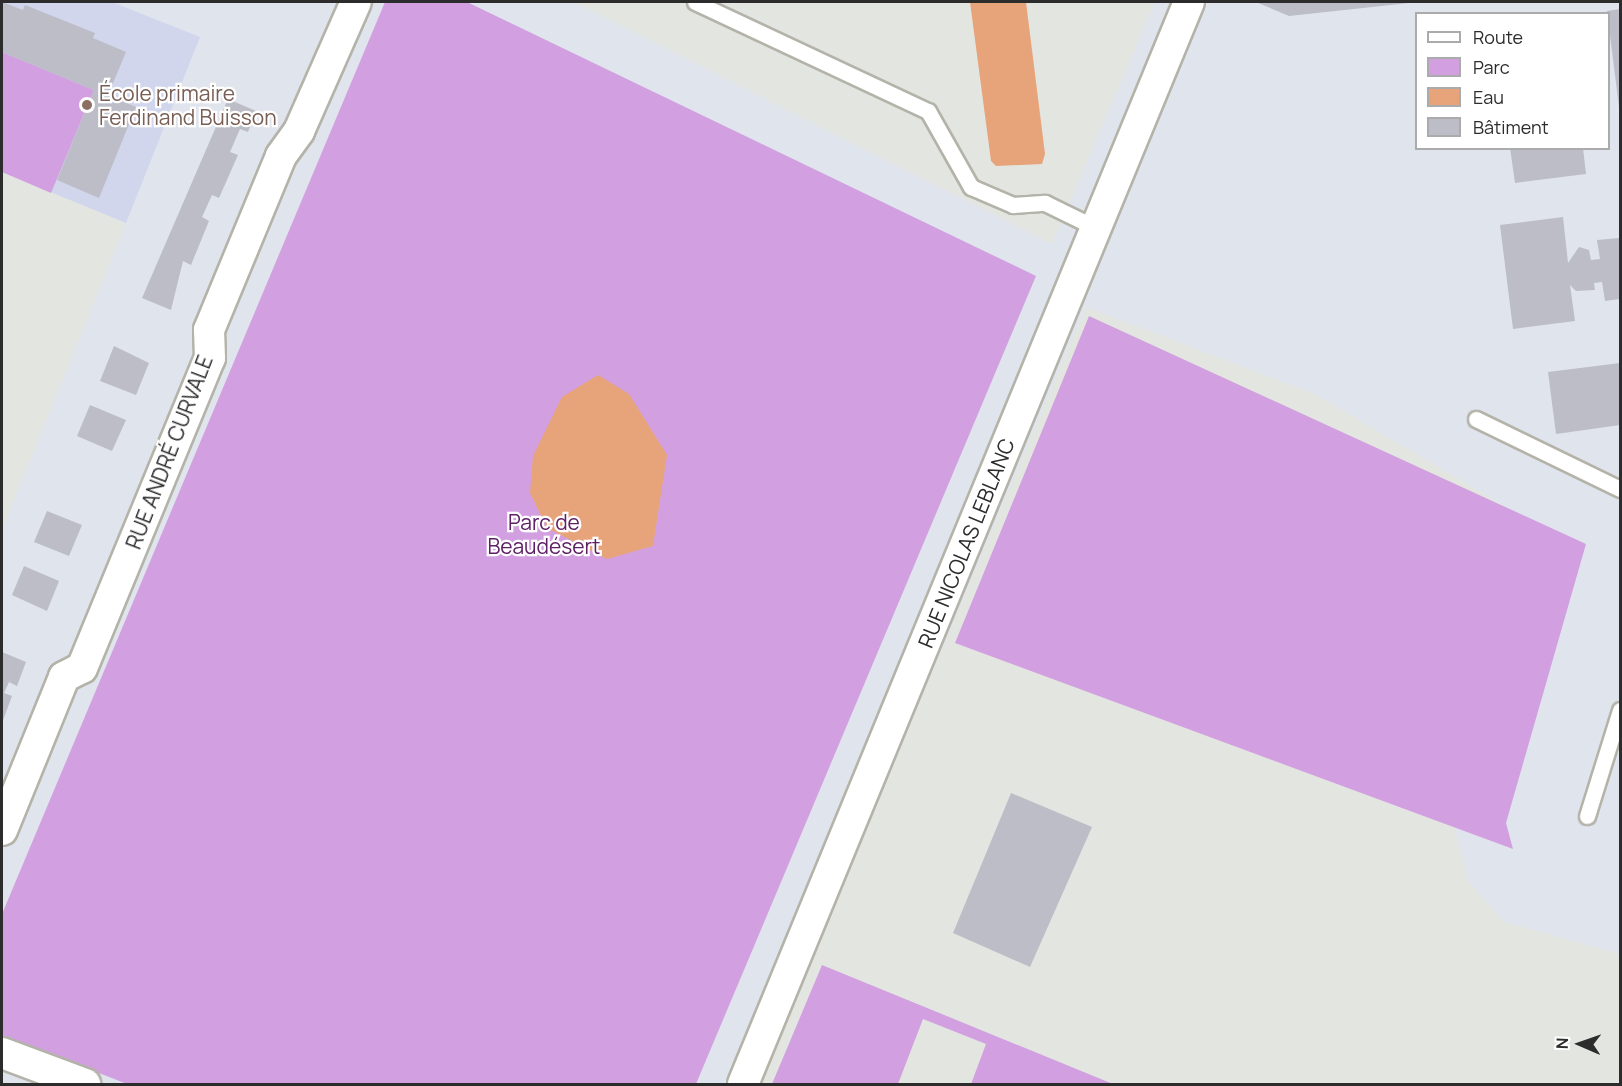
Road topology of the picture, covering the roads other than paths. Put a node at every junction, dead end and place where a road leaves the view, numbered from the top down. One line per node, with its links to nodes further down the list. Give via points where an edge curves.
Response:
1 (356, 2): 9 (street, RUE ANDRÉ CURVALE, via 299,131 281,156 209,330 210,358 82,668 64,677)
2 (695, 2): 4 (lane, via 928,111 970,187 1012,206 1045,203)
3 (1189, 2): 4 (street, RUE NICOLAS LEBLANC)
4 (1096, 228): 12 (street, RUE NICOLAS LEBLANC)
5 (1476, 419): 6 (lane)
6 (1620, 489)
7 (1620, 710): 8 (lane)
8 (1587, 816)
9 (2, 830)
10 (2, 1053): 11 (street)
11 (85, 1084)
12 (743, 1084)

